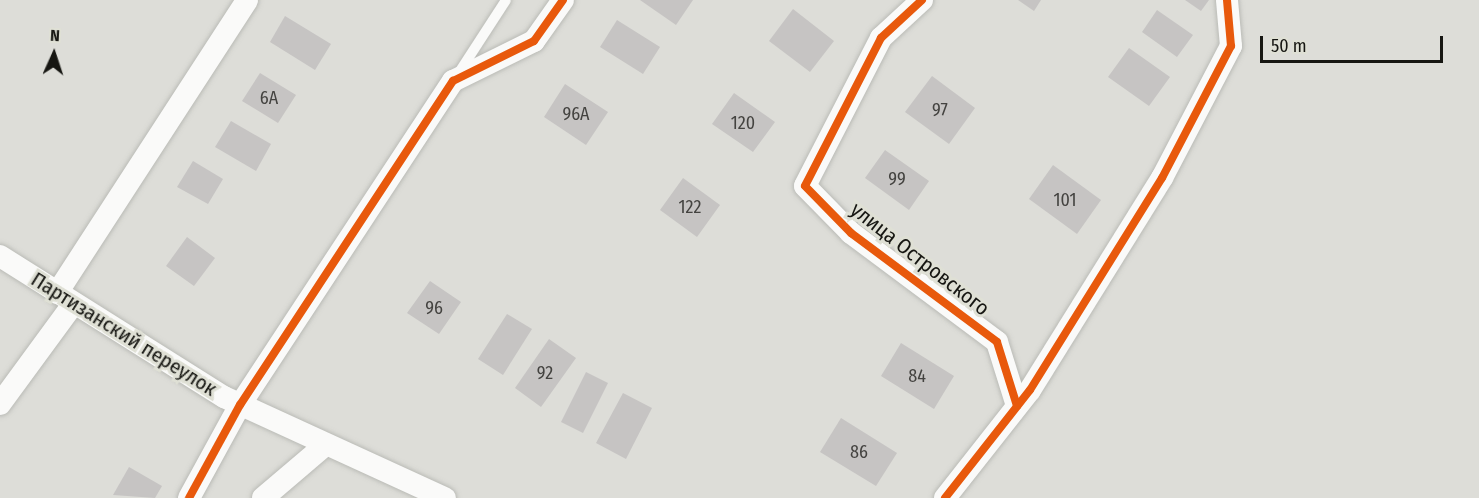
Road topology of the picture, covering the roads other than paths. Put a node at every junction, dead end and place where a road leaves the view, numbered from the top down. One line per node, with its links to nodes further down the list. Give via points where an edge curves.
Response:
1 (247, 0): 8 (street)
2 (506, 0): 6 (lane)
3 (563, 0): 6 (street, via 534,41)
4 (922, 0): 11 (street, улица Островского, via 880,38 805,186 851,233 997,342)
5 (1227, 0): 11 (street, via 1231,46 1162,178)
6 (453, 81): 10 (street)
7 (0, 256): 8 (street, Партизанский переулок)
8 (66, 298): 9 (street); 10 (street, Партизанский переулок)
9 (0, 404)
10 (240, 405): 12 (street, Партизанский переулок); 13 (street)
11 (1017, 406): 16 (street)
12 (324, 446): 14 (street); 15 (street, Партизанский переулок)
13 (189, 498)
14 (263, 498)
15 (445, 498)
16 (945, 498)

